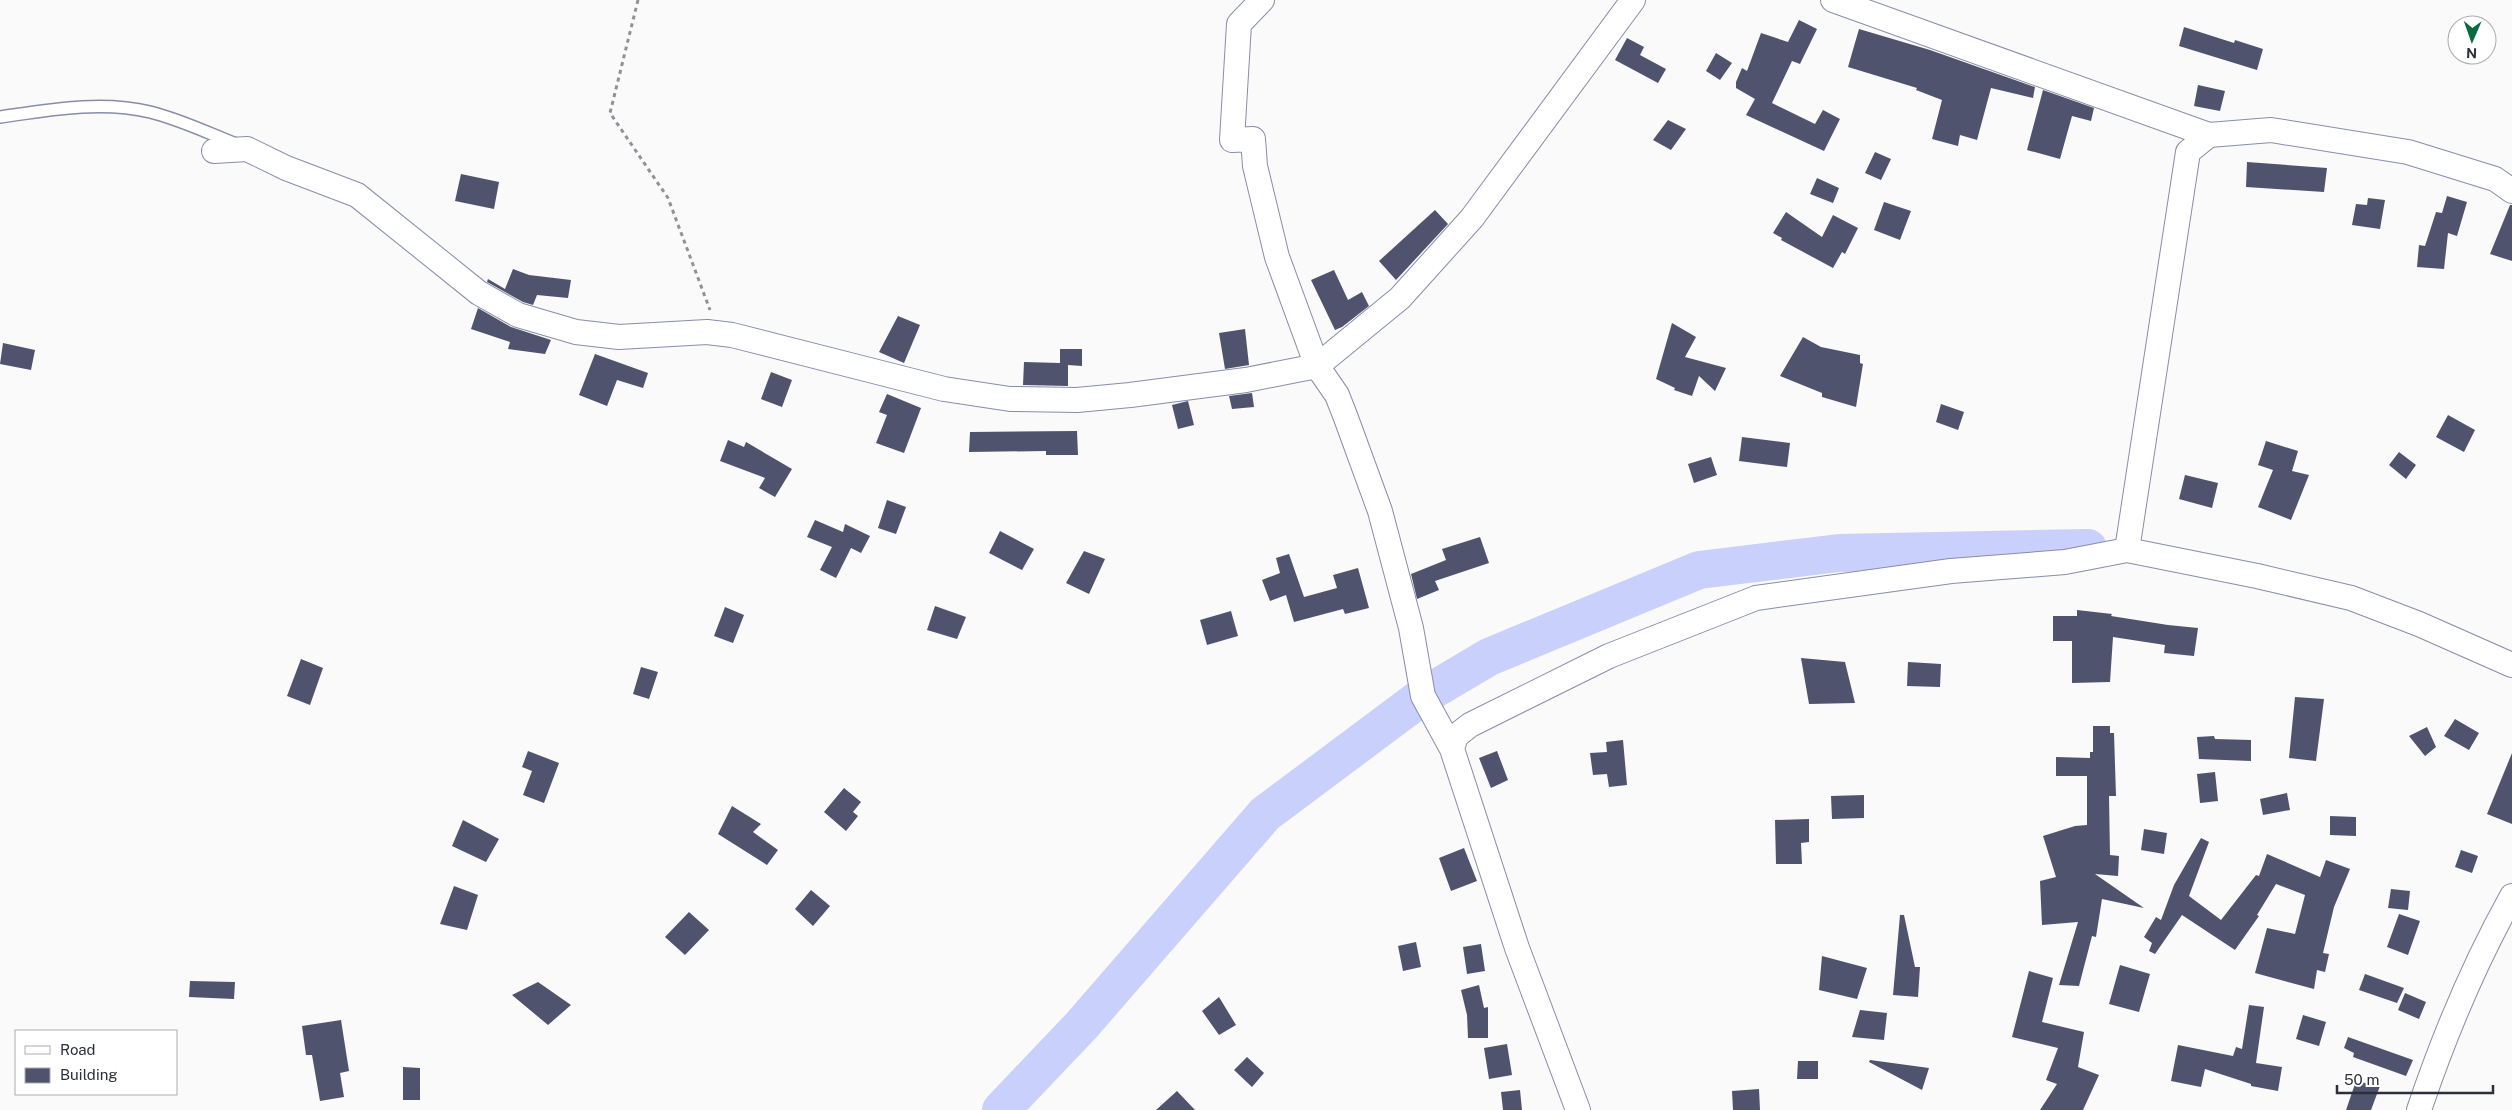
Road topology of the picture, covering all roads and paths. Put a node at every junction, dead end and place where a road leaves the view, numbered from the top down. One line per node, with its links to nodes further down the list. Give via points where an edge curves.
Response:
1 (638, 0): 10 (path, via 610,113 668,198)
2 (1262, 0): 11 (street, via 1239,24 1232,140 1253,139 1277,257)
3 (1632, 0): 11 (street, via 1472,218 1400,298)
4 (1833, 0): 6 (street)
5 (0, 116): 7 (lane, via 99,107 149,112)
6 (2209, 135): 9 (street, via 2271,130 2408,152 2495,178); 12 (street, via 2188,152)
7 (247, 149): 8 (street); 10 (street, via 286,168 357,194 479,293 518,315 576,332 619,337)
8 (214, 151)
9 (2512, 191)
10 (719, 334): 11 (street, via 944,389 1010,399 1077,400 1130,395 1246,380)
11 (1317, 366): 14 (street, via 1337,395 1380,511 1411,628 1423,696)
12 (2127, 550): 13 (street, via 2351,598); 14 (street, via 2065,562 1951,571 1756,598 1609,656 1496,710 1456,736)
13 (2512, 665)
14 (1452, 749): 16 (street, via 1517,948)
15 (2512, 896): 17 (street, via 2488,938 2440,1048)
16 (1578, 1110)
17 (2419, 1110)

